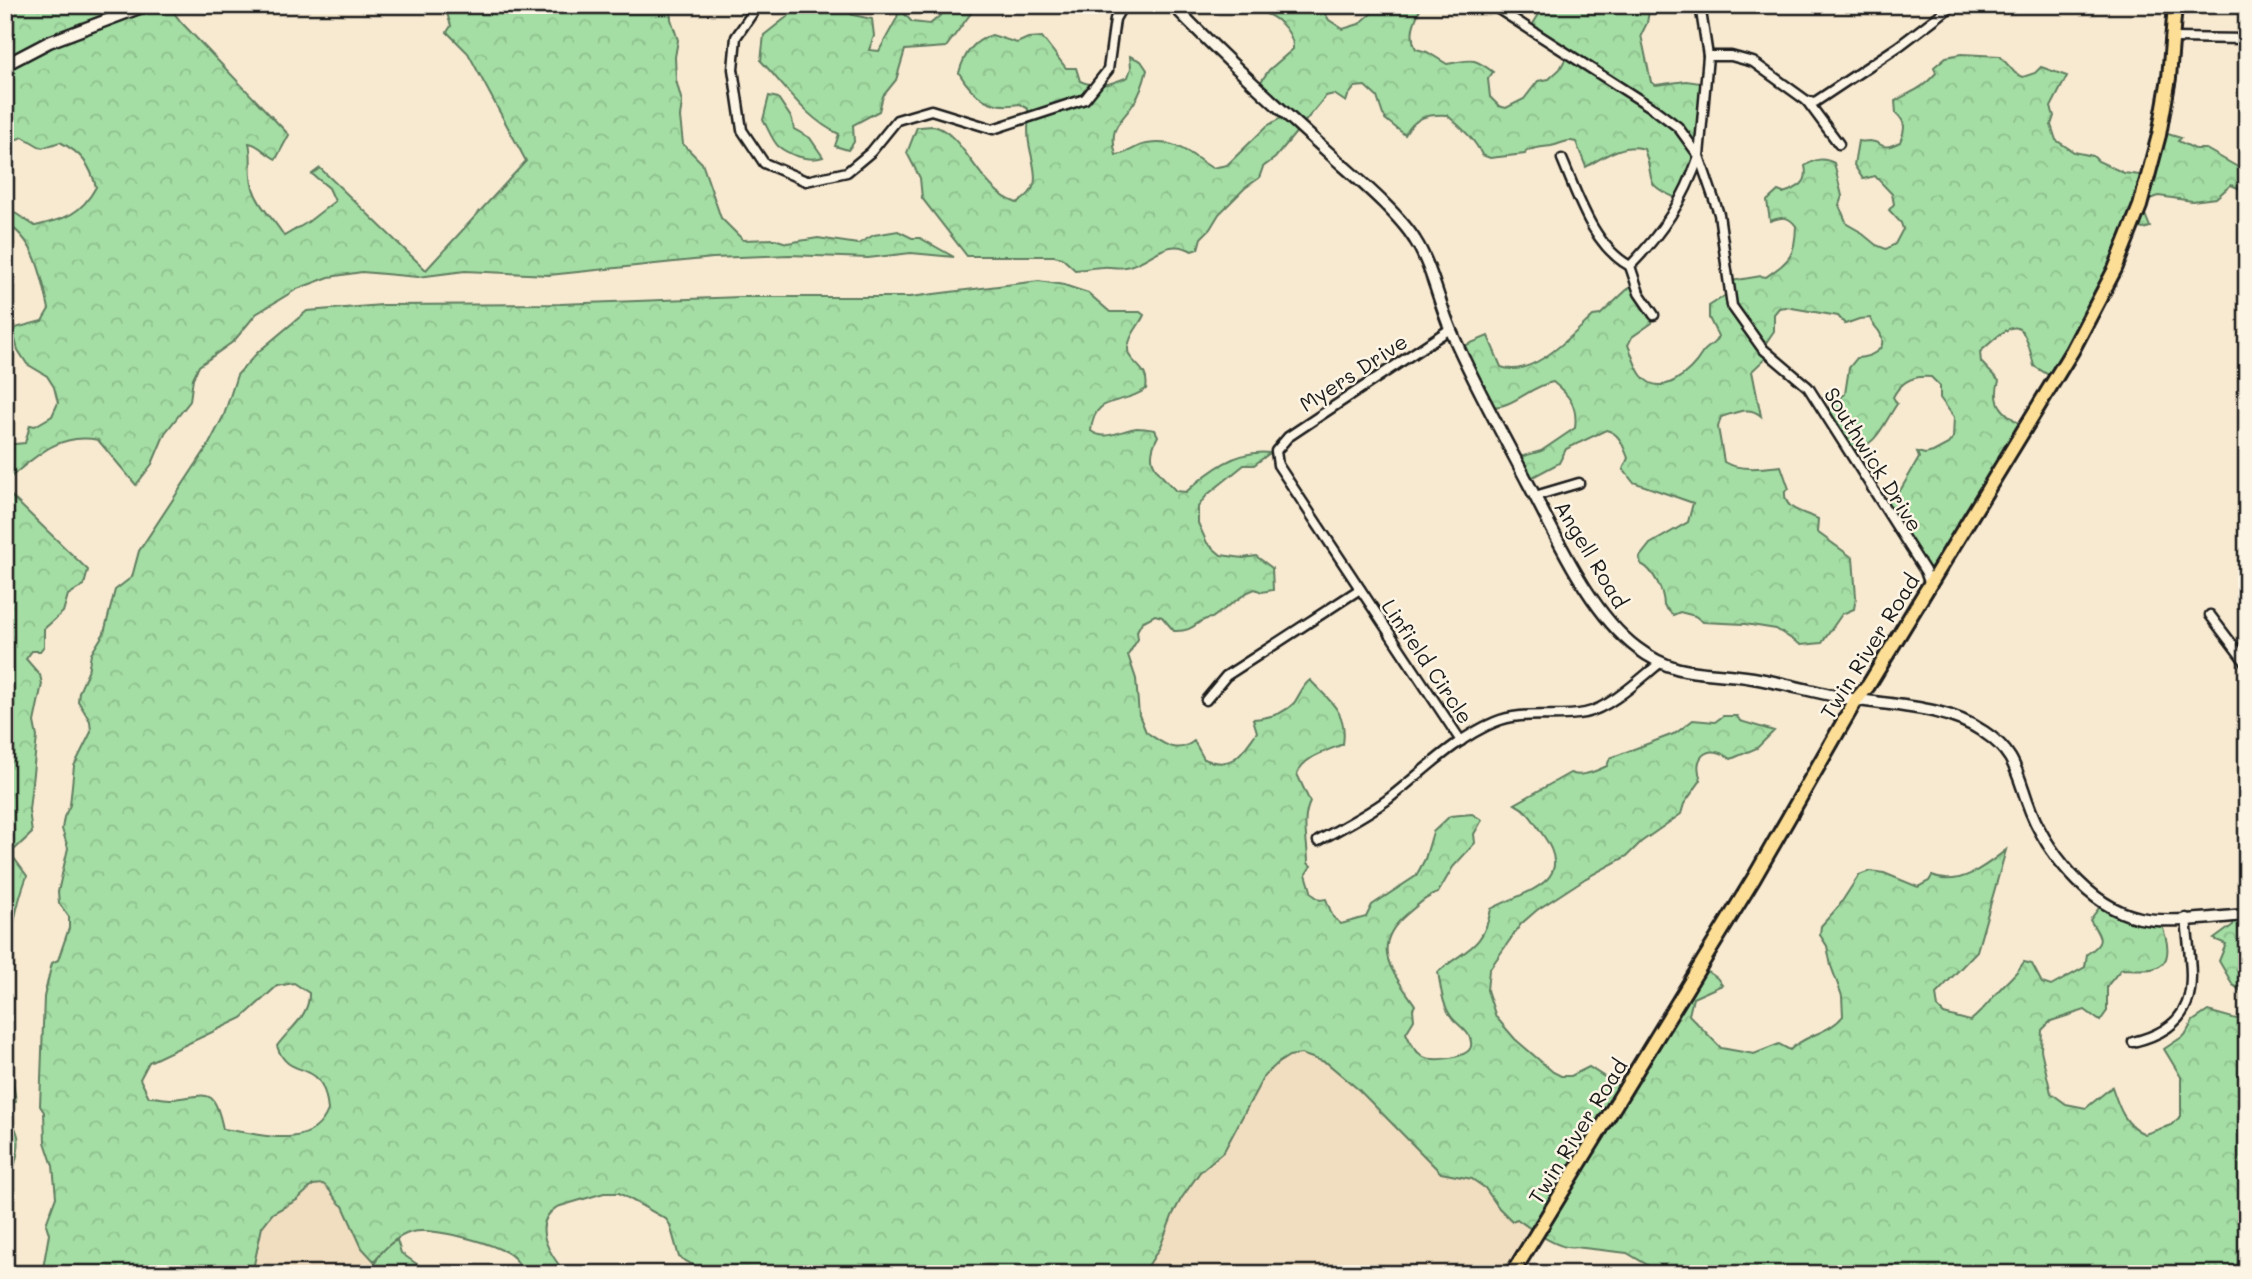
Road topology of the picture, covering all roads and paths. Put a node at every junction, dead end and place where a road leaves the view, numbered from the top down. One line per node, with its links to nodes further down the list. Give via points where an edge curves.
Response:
1 (147, 5): 12 (street, via 48,42)
2 (758, 5): 3 (street, via 736,37 733,69 742,130 764,163 806,181 847,172 897,120 931,110 993,129 1085,99 1108,70 1115,19)
3 (1123, 5)
4 (1173, 5): 19 (street, Angell Road, via 1414,238)
5 (1492, 5): 15 (street, via 1654,109 1678,127)
6 (1700, 5): 11 (street, Southwick Drive)
7 (1953, 5): 13 (street, via 1815,102)
8 (2175, 5): 9 (main road, Twin River Road)
9 (2173, 38): 10 (street); 23 (main road, Twin River Road, via 2153,158 2115,269 2074,347)
10 (2247, 39)
11 (1708, 56): 13 (street, via 1753,62); 15 (street, Southwick Drive)
12 (5, 65)
13 (1807, 101): 14 (street)
14 (1839, 144)
15 (1699, 156): 17 (street, via 1669,220); 23 (street, Southwick Drive, via 1719,214 1732,306 1762,348 1808,387)
16 (1562, 159): 17 (street, via 1599,236)
17 (1630, 267): 18 (street, via 1639,293)
18 (1654, 315)
19 (1450, 328): 20 (street, Myers Drive, via 1303,426); 22 (street, Angell Road)
20 (1278, 449): 24 (street, Linfield Circle, via 1278,465)
21 (1578, 483): 22 (street)
22 (1535, 496): 26 (street, Angell Road, via 1603,614 1633,645)
23 (1930, 585): 28 (main road, Twin River Road)
24 (1360, 589): 29 (street, via 1226,676); 30 (street, Linfield Circle)
25 (2210, 615): 27 (street)
26 (1660, 663): 28 (street, Angell Road, via 1688,673 1751,677); 30 (street, Linfield Circle, via 1591,711 1513,716)
27 (2247, 664)
28 (1856, 700): 33 (street, Angell Road, via 1905,705 1977,727 1999,742 2012,759 2040,831 2078,882 2123,913 2148,919); 35 (main road, Twin River Road, via 1767,856)
29 (1206, 701)
30 (1461, 741): 31 (street, via 1386,801)
31 (1318, 841)
32 (2247, 915): 33 (street, Angell Road)
33 (2186, 918): 34 (street, via 2190,998 2169,1028)
34 (2133, 1042)
35 (1512, 1274)

